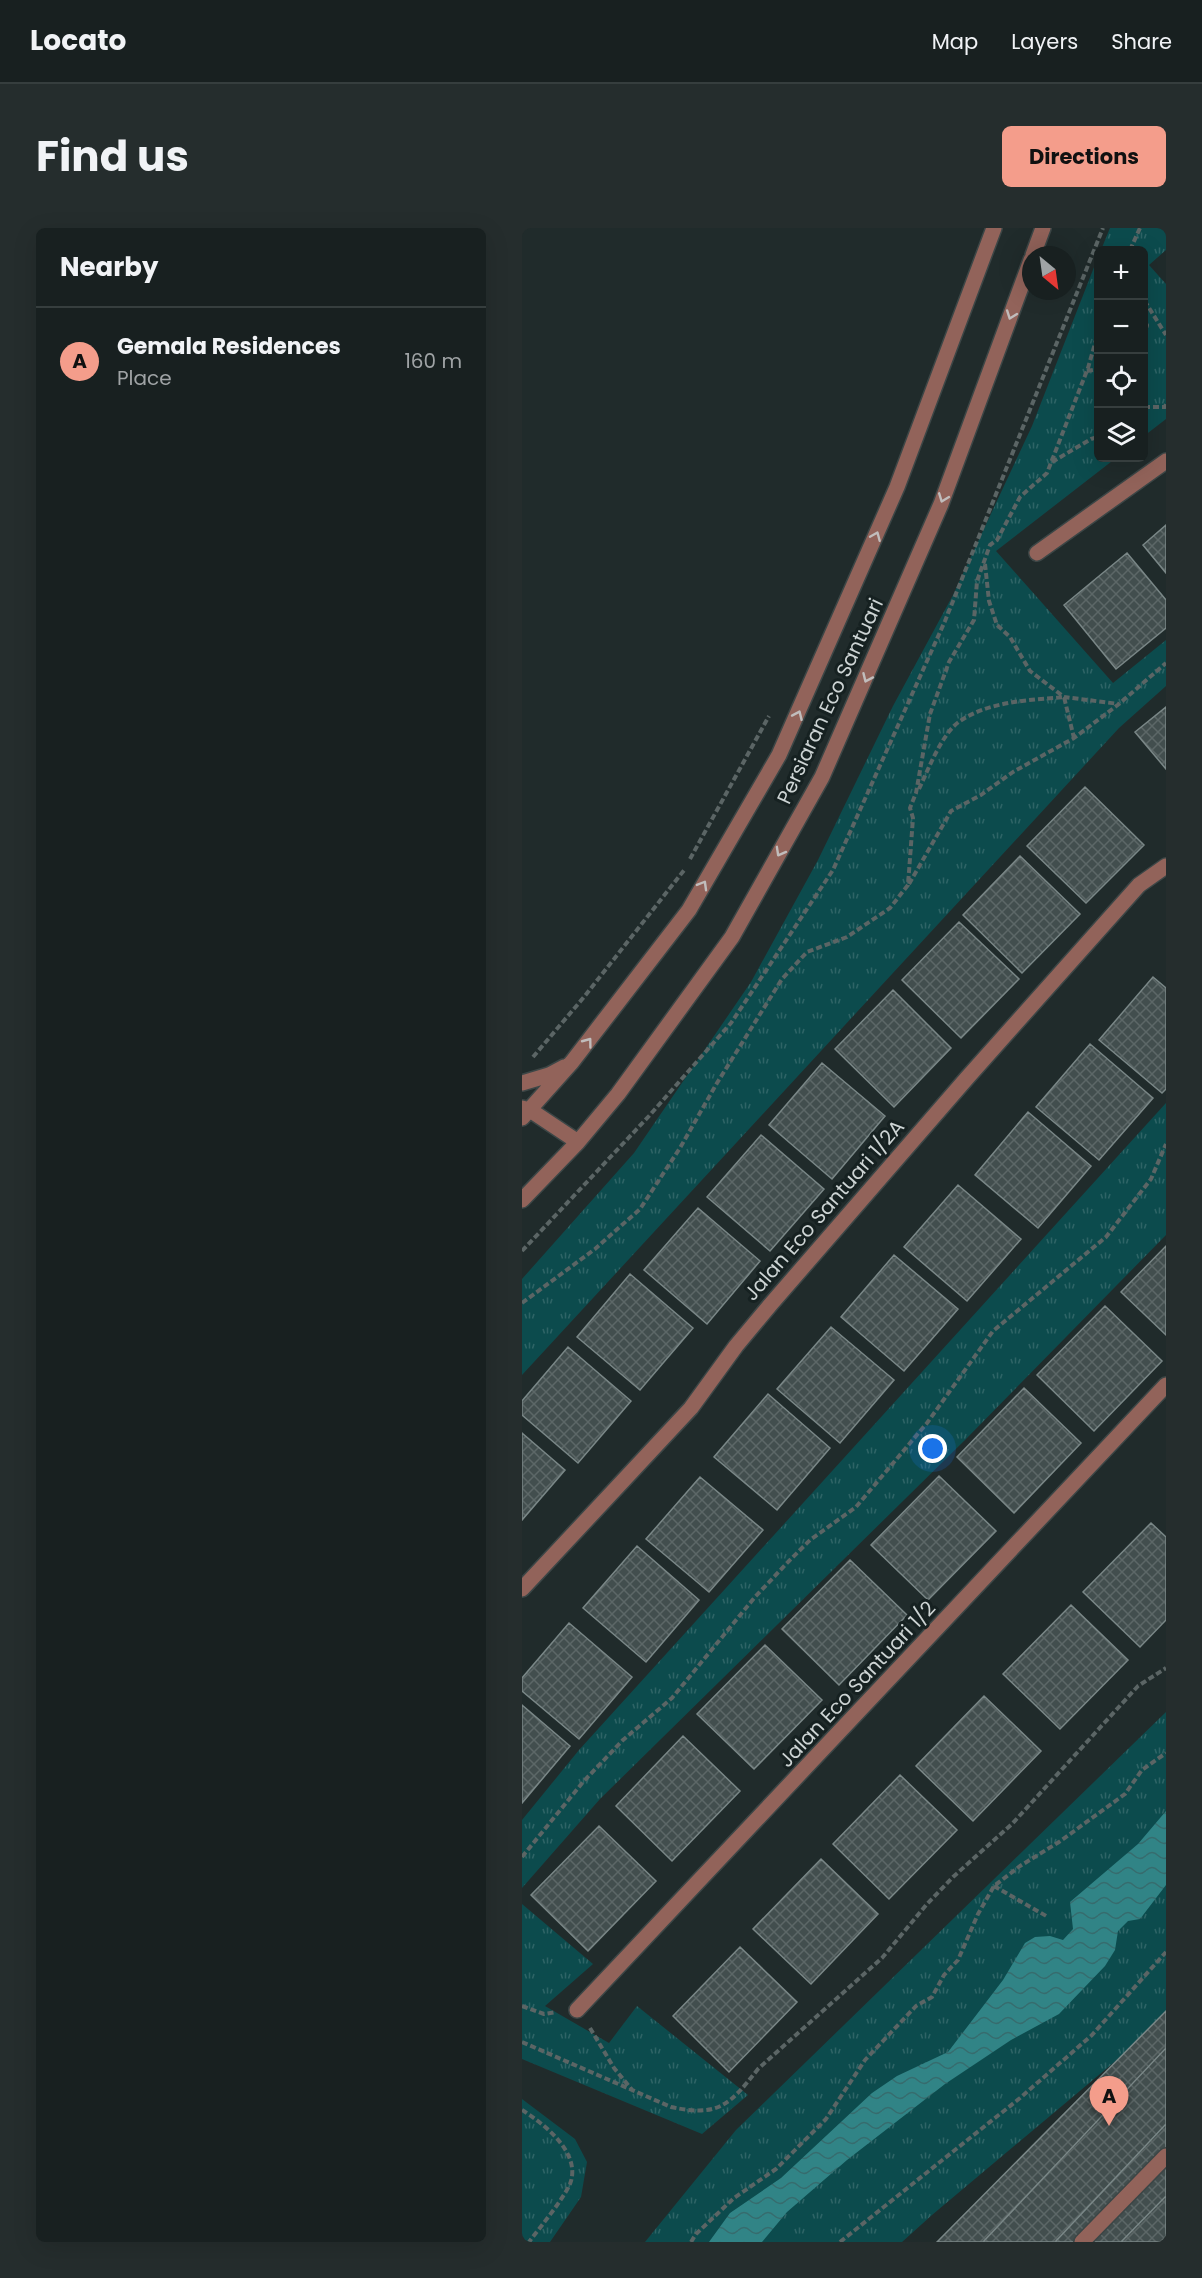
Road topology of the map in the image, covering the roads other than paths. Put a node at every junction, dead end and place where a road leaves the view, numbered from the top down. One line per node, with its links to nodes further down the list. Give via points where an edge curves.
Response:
1 (994, 228): 8 (street, Persiaran Eco Santuari, one-way to 1, via 689,910 779,755 897,487)
2 (1043, 228): 3 (street)
3 (1036, 246)
4 (1022, 285): 11 (street, Persiaran Eco Santuari, one-way to 11, via 940,504 822,777 732,937 618,1094)
5 (1166, 461): 6 (street)
6 (1037, 553)
7 (1166, 866): 14 (street, Jalan Eco Santuari 1/2A, via 1140,885 975,1069 771,1304 691,1408)
8 (572, 1062): 9 (street, via 549,1075); 10 (street, Persiaran Eco Santuari)
9 (522, 1083)
10 (525, 1112): 11 (street)
11 (578, 1142): 12 (street, Persiaran Eco Santuari)
12 (522, 1200)
13 (1166, 1385): 15 (street, Jalan Eco Santuari 1/2)
14 (522, 1589)
15 (578, 2010)
16 (1166, 2156): 17 (street)
17 (1082, 2242)

